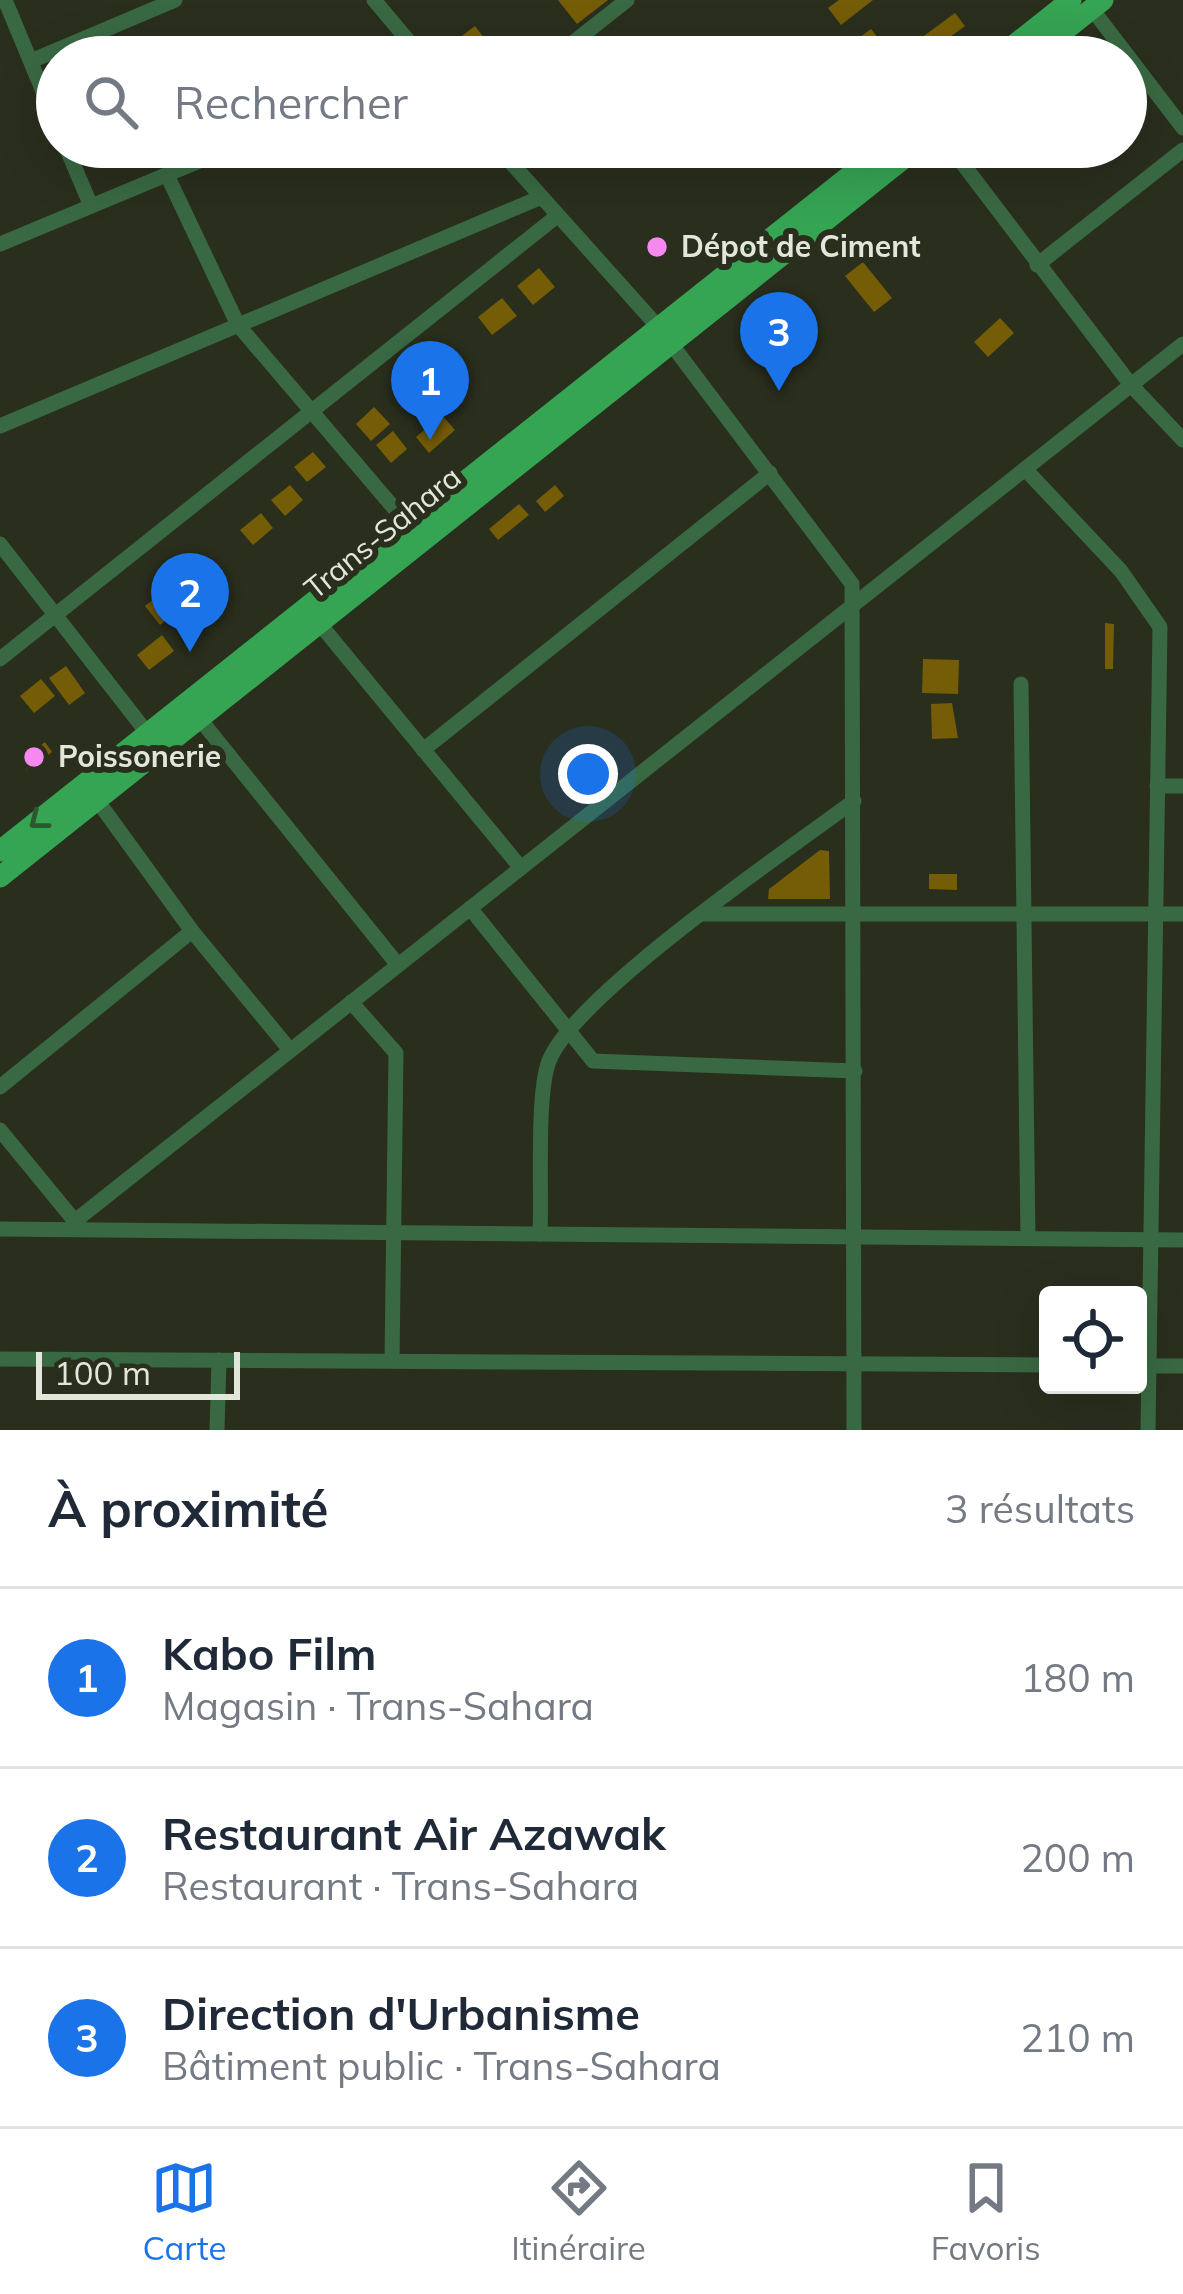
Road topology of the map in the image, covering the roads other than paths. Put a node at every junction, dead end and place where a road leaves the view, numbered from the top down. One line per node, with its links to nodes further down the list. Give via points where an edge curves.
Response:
1 (5, 0): 13 (street)
2 (175, 0): 6 (street)
3 (374, 0): 7 (street)
4 (627, 0): 8 (street)
5 (1088, 3): 9 (main road); 10 (main road); 11 (street)
6 (90, 36)
7 (404, 36)
8 (582, 36)
9 (1034, 36)
10 (1053, 36)
11 (1113, 36)
12 (36, 59): 13 (street)
13 (31, 61): 14 (street)
14 (36, 73)
15 (1147, 81): 16 (street)
16 (1183, 128)
17 (1183, 149): 29 (street)
18 (75, 168): 26 (street)
19 (184, 168): 24 (street)
20 (514, 168): 25 (street)
21 (862, 168): 31 (main road, Trans-Sahara)
22 (890, 168): 31 (main road, Trans-Sahara)
23 (965, 168): 29 (street)
24 (167, 175): 26 (street); 30 (street)
25 (539, 198): 27 (street); 30 (street)
26 (91, 206): 28 (street)
27 (557, 216): 31 (street); 34 (street)
28 (0, 244)
29 (1037, 265): 33 (street)
30 (238, 325): 34 (street); 35 (street)
31 (666, 337): 38 (street); 39 (main road, Trans-Sahara); 43 (main road, Trans-Sahara)
32 (1183, 344): 33 (street)
33 (1131, 386): 36 (street); 37 (street)
34 (311, 412): 39 (street); 42 (street)
35 (0, 426)
36 (1183, 440)
37 (1025, 469): 41 (street); 49 (street, via 1121,571 1160,627)
38 (770, 472): 41 (street, via 852,584); 48 (street)
39 (411, 529): 47 (main road, Trans-Sahara)
40 (0, 544): 42 (street)
41 (852, 606): 52 (street); 54 (street)
42 (56, 615): 44 (street); 47 (street)
43 (319, 623): 46 (main road, Trans-Sahara); 48 (street)
44 (0, 659)
45 (1022, 684): 59 (street)
46 (199, 718): 51 (main road, Trans-Sahara); 63 (street)
47 (148, 734): 51 (main road, Trans-Sahara)
48 (423, 750): 54 (street)
49 (1157, 786): 50 (street); 60 (street)
50 (1183, 786)
51 (91, 792): 53 (main road, Trans-Sahara, one-way to 53); 55 (main road, Trans-Sahara); 62 (street)
52 (854, 801): 57 (street); 58 (street)
53 (0, 851)
54 (521, 868): 56 (street)
55 (0, 877)
56 (470, 908): 63 (street); 65 (street)
57 (703, 914): 58 (street); 65 (street)
58 (854, 914): 59 (street); 67 (street)
59 (1022, 914): 60 (street); 75 (street)
60 (1155, 914): 61 (street); 76 (street)
61 (1183, 914)
62 (192, 931): 66 (street); 68 (street)
63 (398, 965): 64 (street)
64 (351, 1002): 66 (street); 72 (street, via 396,1053)
65 (564, 1032): 67 (street, via 592,1061); 73 (street, via 547,1065)
66 (290, 1050): 70 (street)
67 (856, 1071): 74 (street)
68 (0, 1088)
69 (0, 1130): 70 (street)
70 (78, 1225): 71 (street); 72 (street)
71 (0, 1228)
72 (394, 1232): 73 (street); 81 (street)
73 (540, 1234): 74 (street)
74 (856, 1237): 75 (street); 82 (street)
75 (1028, 1238): 76 (street)
76 (1153, 1240): 77 (street); 78 (street)
77 (1183, 1240)
78 (1147, 1334)
79 (0, 1359): 80 (street)
80 (219, 1360): 81 (street); 87 (street)
81 (392, 1361): 82 (street)
82 (856, 1364): 83 (street); 88 (street)
83 (1039, 1365)
84 (1147, 1366): 85 (street)
85 (1183, 1366)
86 (1146, 1394): 89 (street)
87 (217, 1430)
88 (854, 1430)
89 (1148, 1430)

